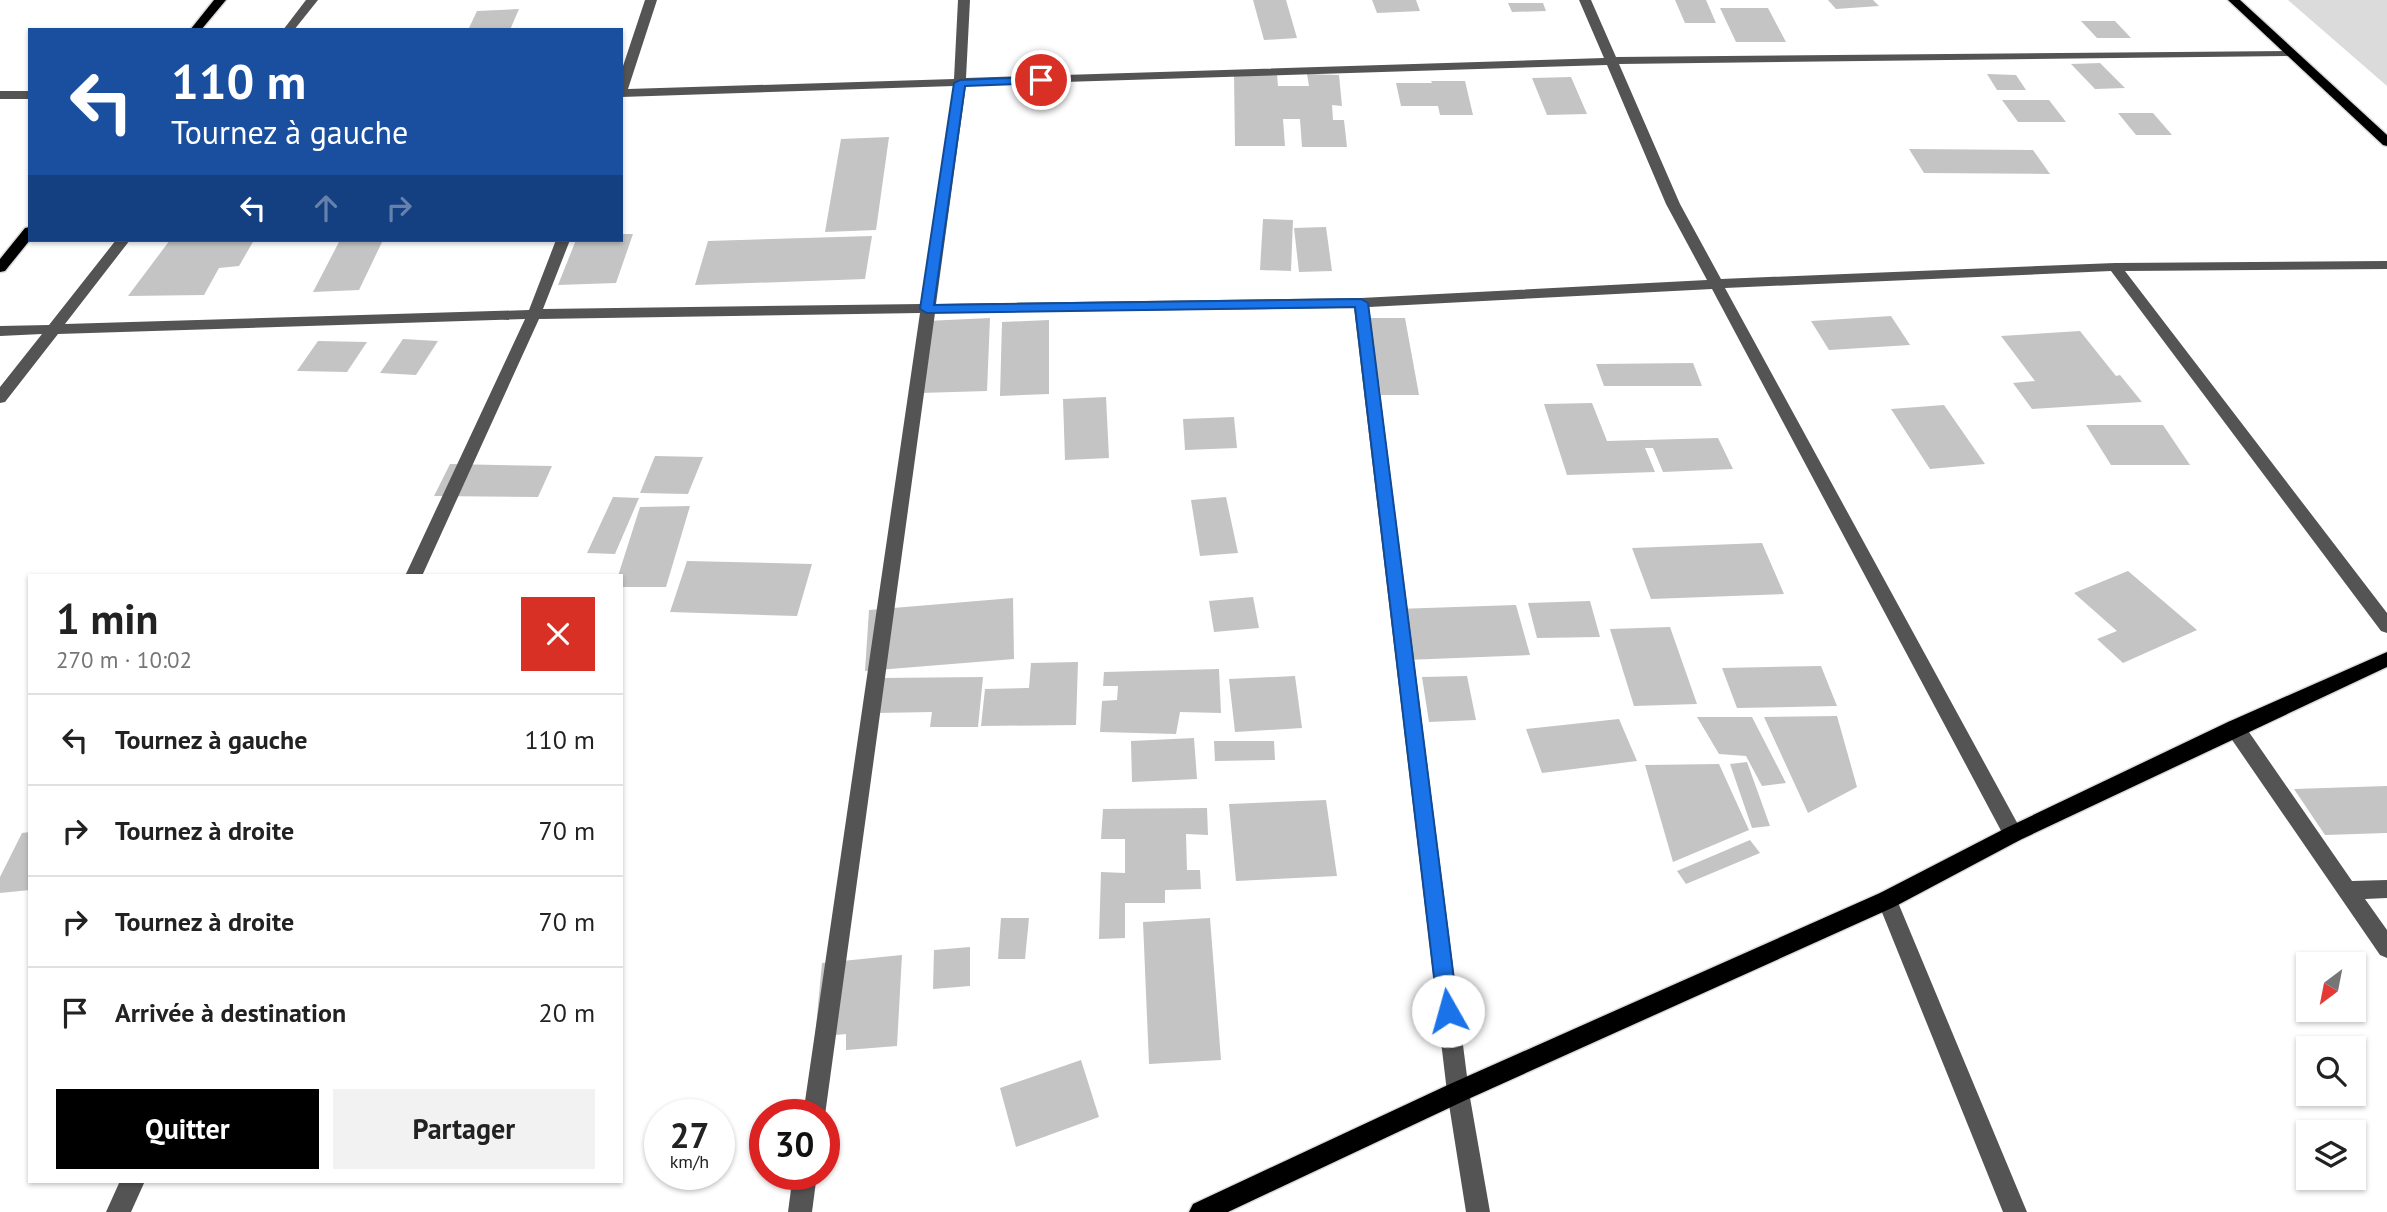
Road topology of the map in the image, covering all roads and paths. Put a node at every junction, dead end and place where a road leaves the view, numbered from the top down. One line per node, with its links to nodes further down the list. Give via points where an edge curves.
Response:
1 (220, 0): 7 (main road)
2 (312, 0): 8 (street)
3 (651, 0): 12 (street)
4 (964, 0): 11 (street)
5 (1585, 0): 10 (street)
6 (2234, 0): 9 (main road)
7 (197, 28)
8 (290, 28)
9 (2291, 53): 10 (street); 16 (main road)
10 (1613, 61): 11 (street); 23 (street, via 1673,204)
11 (960, 83): 13 (street); 25 (street)
12 (623, 86)
13 (623, 92)
14 (0, 95): 15 (street)
15 (28, 95)
16 (2387, 142)
17 (28, 233): 22 (main road)
18 (121, 242): 27 (street)
19 (562, 242): 26 (street)
20 (2387, 265): 21 (street)
21 (2115, 267): 23 (street); 31 (street)
22 (0, 268)
23 (1716, 284): 24 (street); 34 (street)
24 (1361, 303): 25 (street); 39 (street)
25 (927, 309): 26 (street); 40 (street)
26 (534, 314): 27 (street); 30 (street)
27 (54, 328): 28 (street); 29 (street)
28 (0, 331)
29 (0, 398)
30 (414, 574)
31 (2387, 626)
32 (2387, 659): 33 (main road)
33 (2235, 728): 34 (main road); 36 (street)
34 (2013, 834): 37 (main road)
35 (2387, 889): 36 (street)
36 (2348, 890): 38 (street)
37 (1887, 900): 39 (main road); 47 (street)
38 (2387, 948)
39 (1458, 1092): 45 (main road); 46 (street)
40 (816, 1099)
41 (132, 1183): 43 (street)
42 (803, 1190): 44 (street)
43 (118, 1212)
44 (800, 1212)
45 (1201, 1212)
46 (1478, 1212)
47 (2015, 1212)

